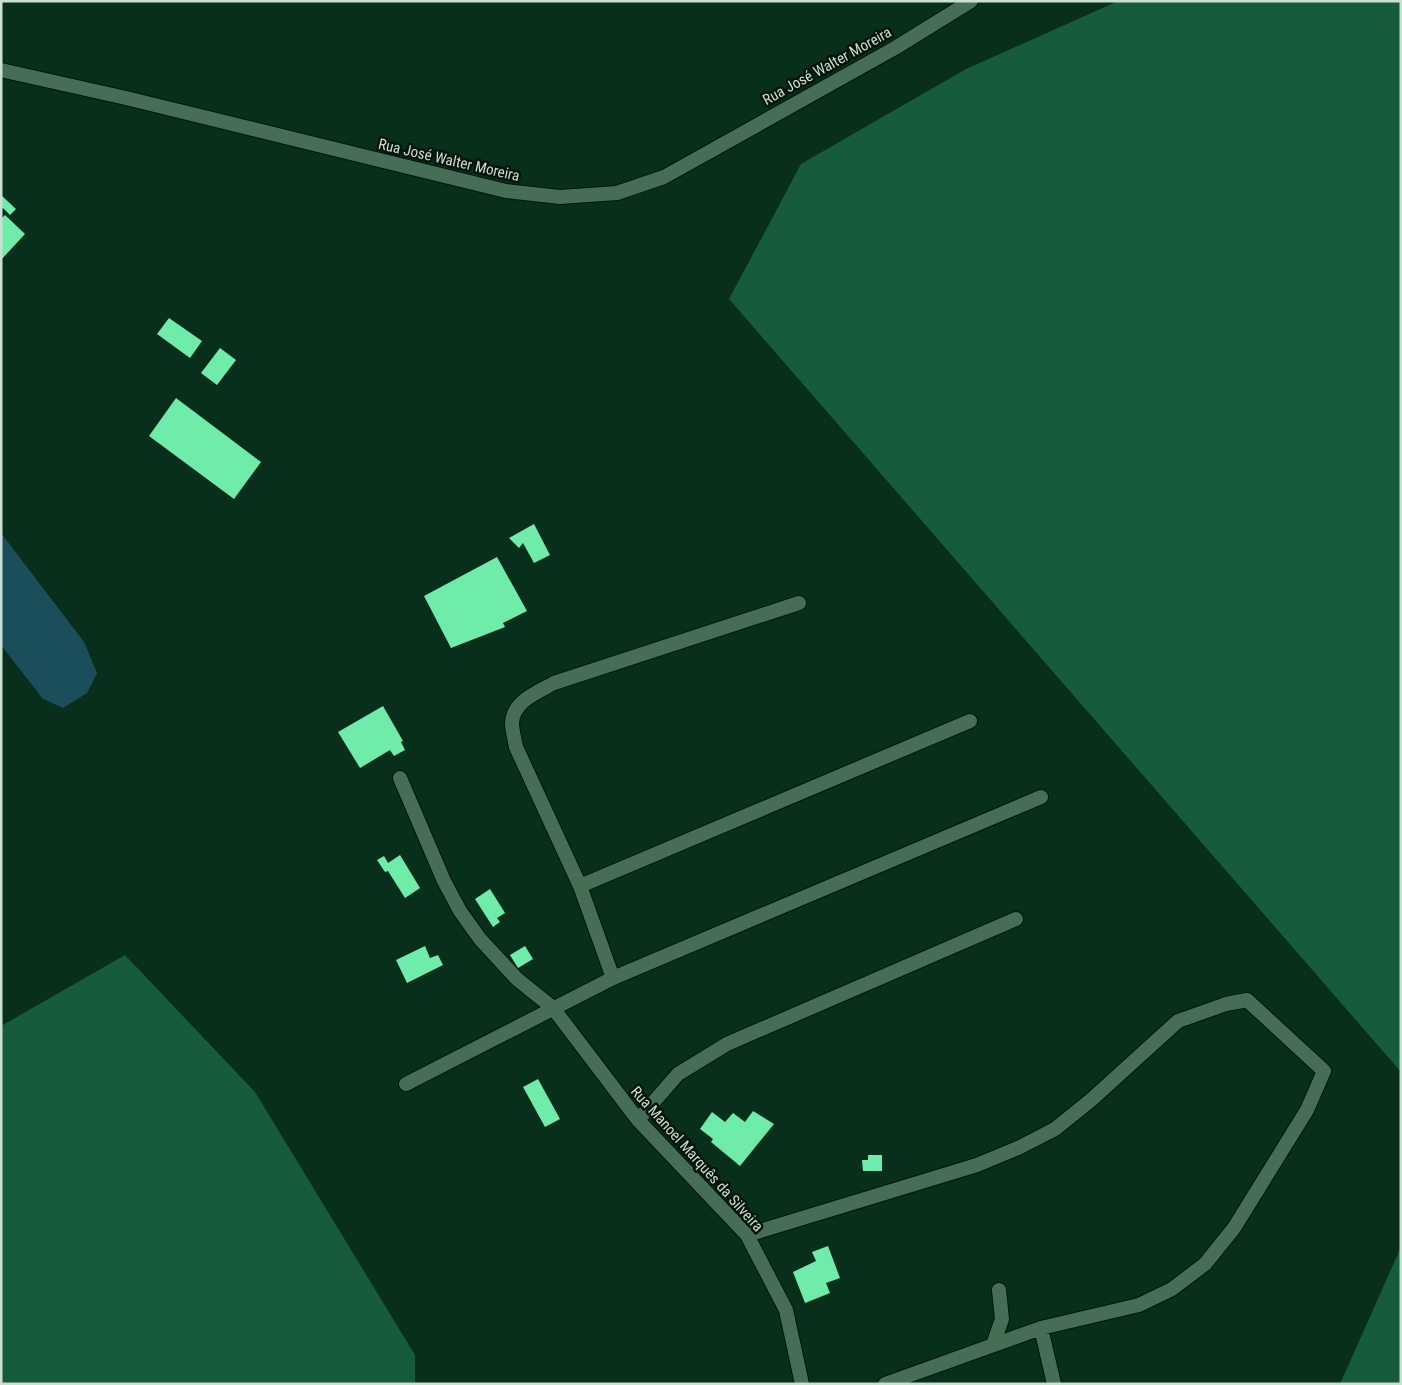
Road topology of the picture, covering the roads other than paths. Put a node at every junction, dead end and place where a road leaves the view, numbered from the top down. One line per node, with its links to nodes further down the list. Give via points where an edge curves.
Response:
1 (971, 1): 2 (street, Rua José Walter Moreira, via 895,48 664,177 617,193 569,197 506,191)
2 (1, 70)
3 (799, 603): 7 (street, via 554,684 523,701 512,723 516,747)
4 (970, 721): 7 (street)
5 (400, 778): 10 (street, Rua Manoel Marquês da Silveira, via 460,911 517,979)
6 (1041, 797): 9 (street)
7 (580, 886): 9 (street)
8 (1016, 919): 12 (street, via 727,1044 678,1074)
9 (613, 978): 10 (street)
10 (553, 1008): 11 (street); 12 (street, Rua Manoel Marquês da Silveira)
11 (406, 1084)
12 (638, 1120): 13 (street, Rua Manoel Marquês da Silveira)
13 (747, 1235): 15 (street, via 978,1166 1018,1148 1055,1129 1178,1021 1247,1000 1324,1071 1307,1110 1234,1228 1205,1264 1172,1289 1139,1305); 17 (street, Rua Manoel Marquês da Silveira, via 786,1310)
14 (999, 1290): 16 (street, via 1002,1319)
15 (1041, 1328): 16 (street); 19 (street)
16 (993, 1346): 18 (street)
17 (802, 1384)
18 (885, 1384)
19 (1054, 1384)

